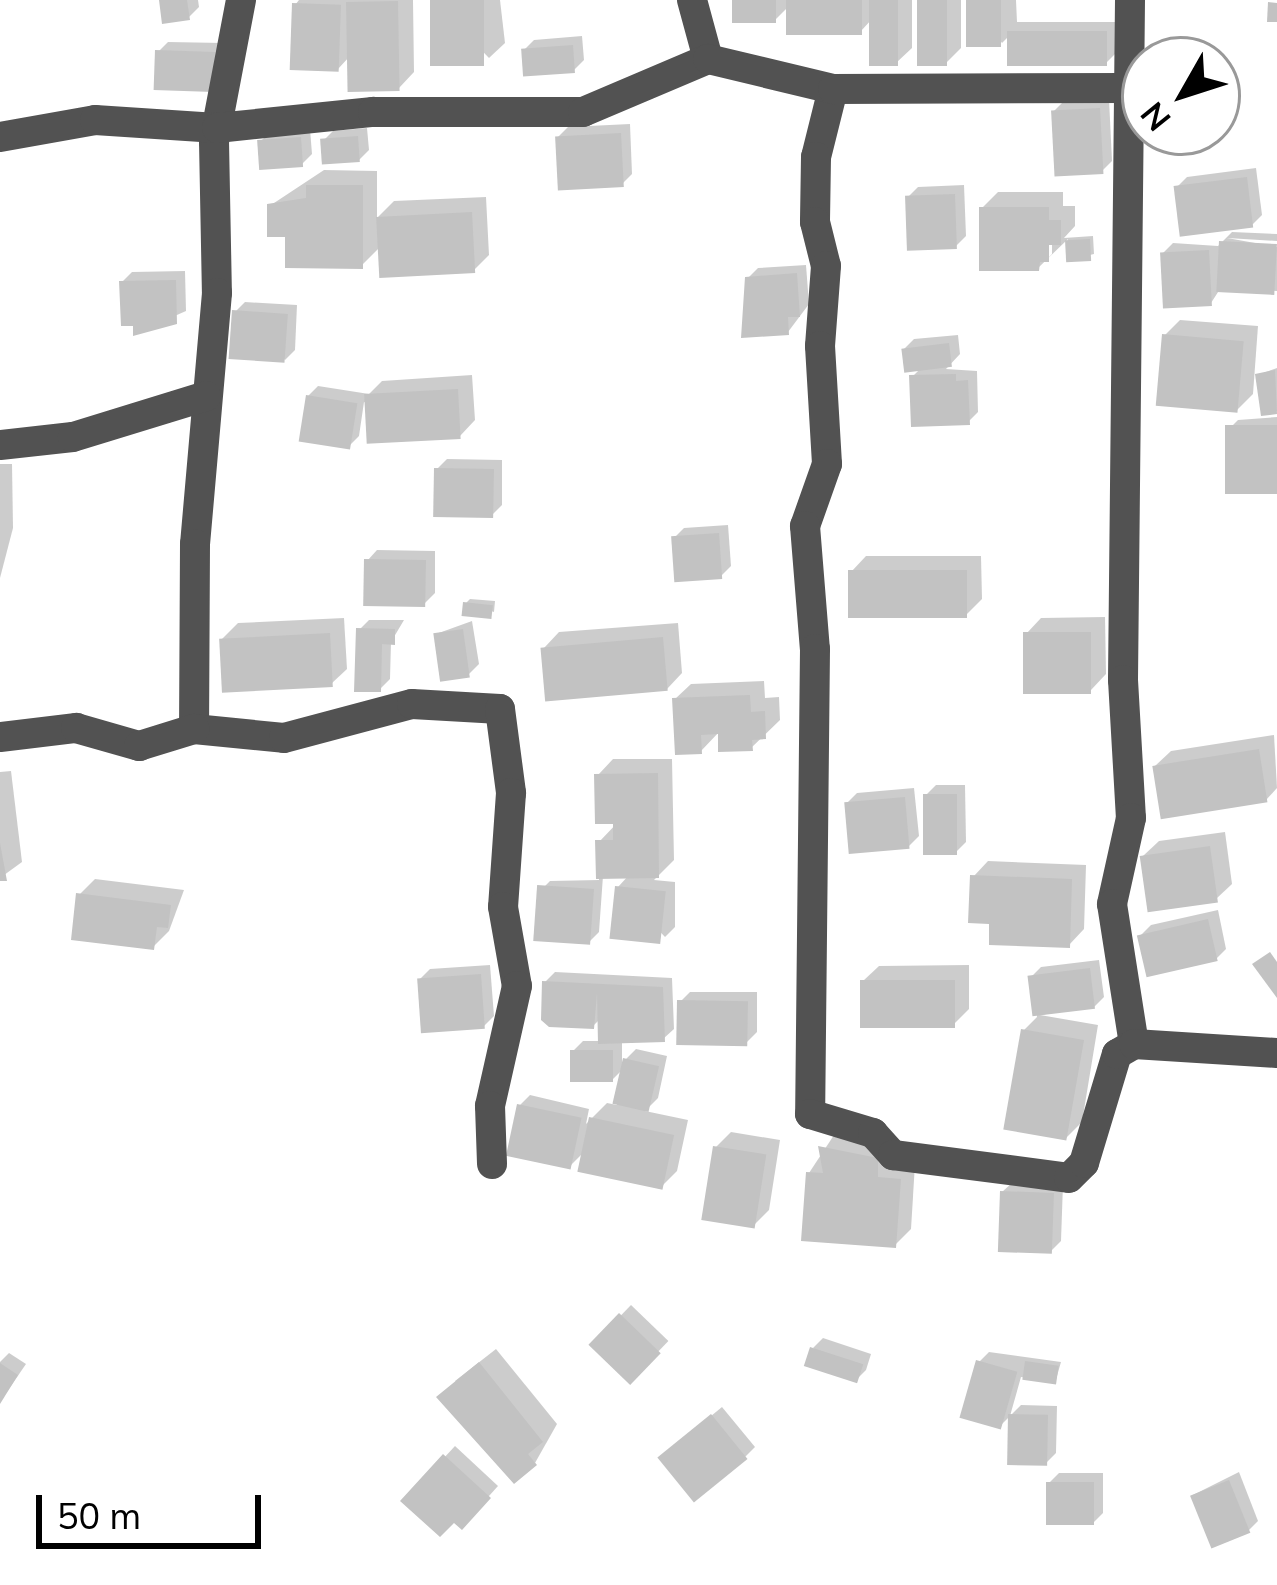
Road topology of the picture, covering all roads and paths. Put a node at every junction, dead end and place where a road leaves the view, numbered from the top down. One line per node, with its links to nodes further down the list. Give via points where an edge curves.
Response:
1 (241, 0): 8 (street)
2 (692, 0): 5 (street)
3 (1130, 0): 4 (street)
4 (1129, 36)
5 (708, 59): 7 (street); 8 (street, via 584,112 373,112)
6 (1121, 88): 7 (street)
7 (833, 89): 15 (street, via 816,157 814,222 826,266 820,346 827,464 805,526 816,670 810,1114 874,1132 893,1155 1070,1178 1084,1163 1118,1054)
8 (217, 128): 9 (street, via 95,120); 11 (street, via 217,293)
9 (0, 136)
10 (1127, 156): 15 (street, via 1123,680 1132,818 1112,904)
11 (206, 396): 12 (street, via 73,437); 13 (street, via 194,544)
12 (0, 445)
13 (194, 729): 14 (street, via 139,746 76,728); 17 (street, via 284,738 412,704 500,710 511,793 502,907 518,986 490,1106)
14 (0, 737)
15 (1134, 1044): 16 (street)
16 (1277, 1053)
17 (492, 1164)

